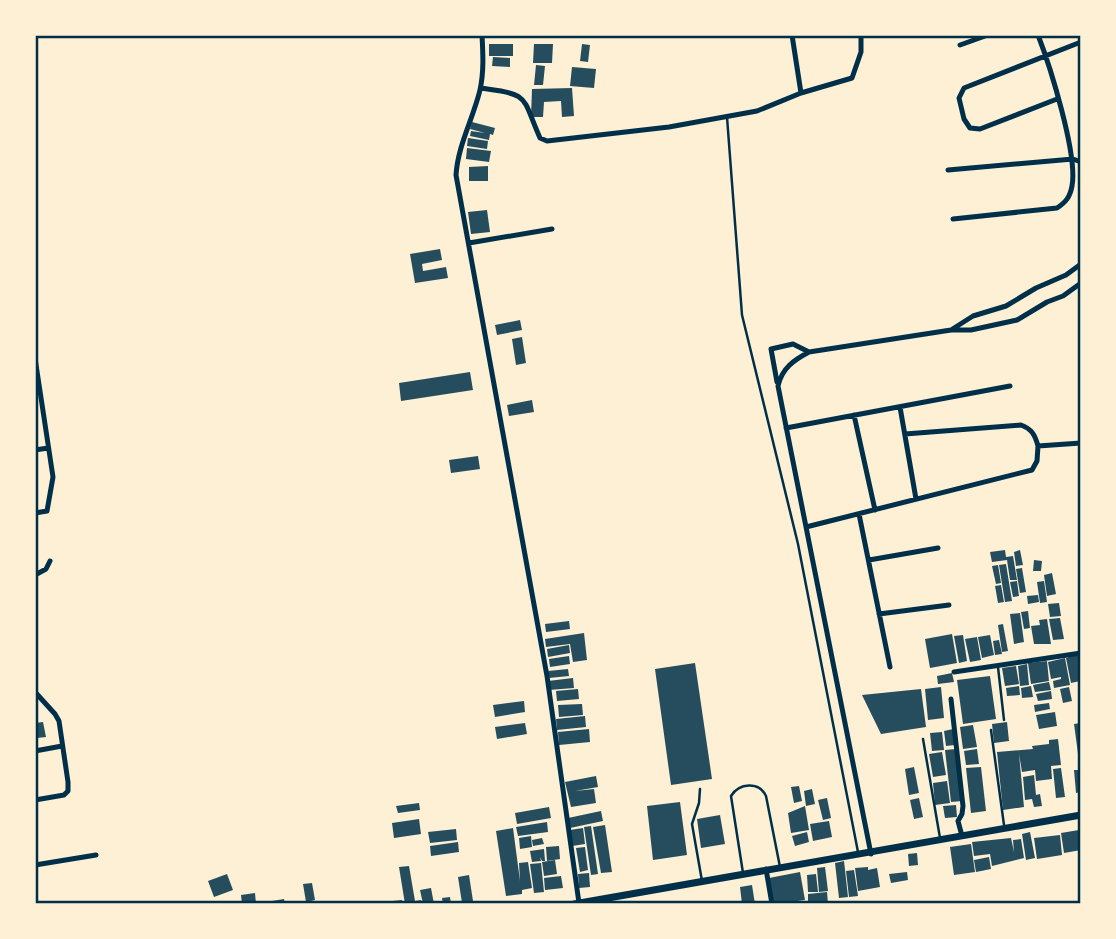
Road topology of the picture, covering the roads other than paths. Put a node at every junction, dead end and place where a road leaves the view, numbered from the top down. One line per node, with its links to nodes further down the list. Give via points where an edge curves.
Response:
1 (482, 35): 9 (street)
2 (792, 35): 10 (street)
3 (861, 35): 10 (street, via 852,78)
4 (988, 35): 7 (street)
5 (1038, 35): 8 (street)
6 (1081, 43): 8 (street)
7 (960, 45)
8 (1046, 56): 11 (street); 11 (street, via 964,88 959,97 964,119 970,128 980,130)
9 (481, 88): 12 (street, via 519,95 540,138 547,141); 18 (street, via 456,175)
10 (801, 93): 12 (street, via 757,111)
11 (1057, 99): 13 (street)
12 (727, 117): 67 (lane, via 743,315 798,544)
13 (1073, 159): 14 (street); 15 (street); 16 (street, via 1073,184 1058,208)
14 (1081, 162)
15 (948, 170)
16 (953, 219)
17 (552, 229): 18 (street)
18 (470, 243): 73 (street, via 547,676)
19 (1081, 264): 21 (street)
20 (1081, 284): 22 (street)
21 (1037, 288): 22 (street); 23 (street)
22 (1047, 302): 23 (street, via 1017,320)
23 (951, 330): 24 (street)
24 (809, 352): 26 (street, via 780,375); 26 (street, via 793,344 771,349)
25 (35, 358): 28 (street)
26 (778, 386): 31 (street)
27 (1010, 386): 29 (street)
28 (38, 393): 35 (street)
29 (900, 407): 30 (street); 32 (street)
30 (854, 415): 31 (street); 38 (street)
31 (786, 428): 41 (street)
32 (905, 434): 34 (street, via 1021,425 1035,435); 37 (street)
33 (1081, 443): 34 (street)
34 (1038, 446): 37 (street, via 1032,470)
35 (48, 448): 36 (street); 39 (street, via 53,477 47,511)
36 (35, 450)
37 (916, 499): 38 (street)
38 (875, 510): 40 (street)
39 (35, 513)
40 (859, 514): 41 (street); 43 (street)
41 (806, 527): 65 (street)
42 (938, 548): 43 (street)
43 (869, 560): 47 (street)
44 (50, 561): 45 (street)
45 (35, 575)
46 (948, 605): 47 (street)
47 (879, 614): 49 (street)
48 (1081, 653): 50 (street)
49 (890, 667)
50 (998, 667): 51 (street); 54 (lane)
51 (954, 673)
52 (35, 692): 57 (street, via 59,721)
53 (951, 699): 63 (street)
54 (1004, 720)
55 (990, 730): 62 (lane)
56 (923, 739): 64 (lane)
57 (62, 747): 58 (street); 60 (street, via 68,791)
58 (35, 751)
59 (700, 789): 72 (lane, via 692,824)
60 (35, 800)
61 (1081, 816): 62 (main road)
62 (1004, 829): 63 (main road)
63 (962, 836): 64 (main road)
64 (941, 841): 65 (main road)
65 (871, 854): 67 (main road)
66 (96, 855): 68 (street)
67 (859, 855): 69 (main road)
68 (35, 864)
69 (780, 867): 70 (main road); 71 (lane, via 766,796 757,786 746,786 731,796)
70 (766, 869): 71 (main road); 74 (street)
71 (743, 873): 72 (main road)
72 (702, 881): 73 (main road)
73 (576, 904)
74 (772, 904)

